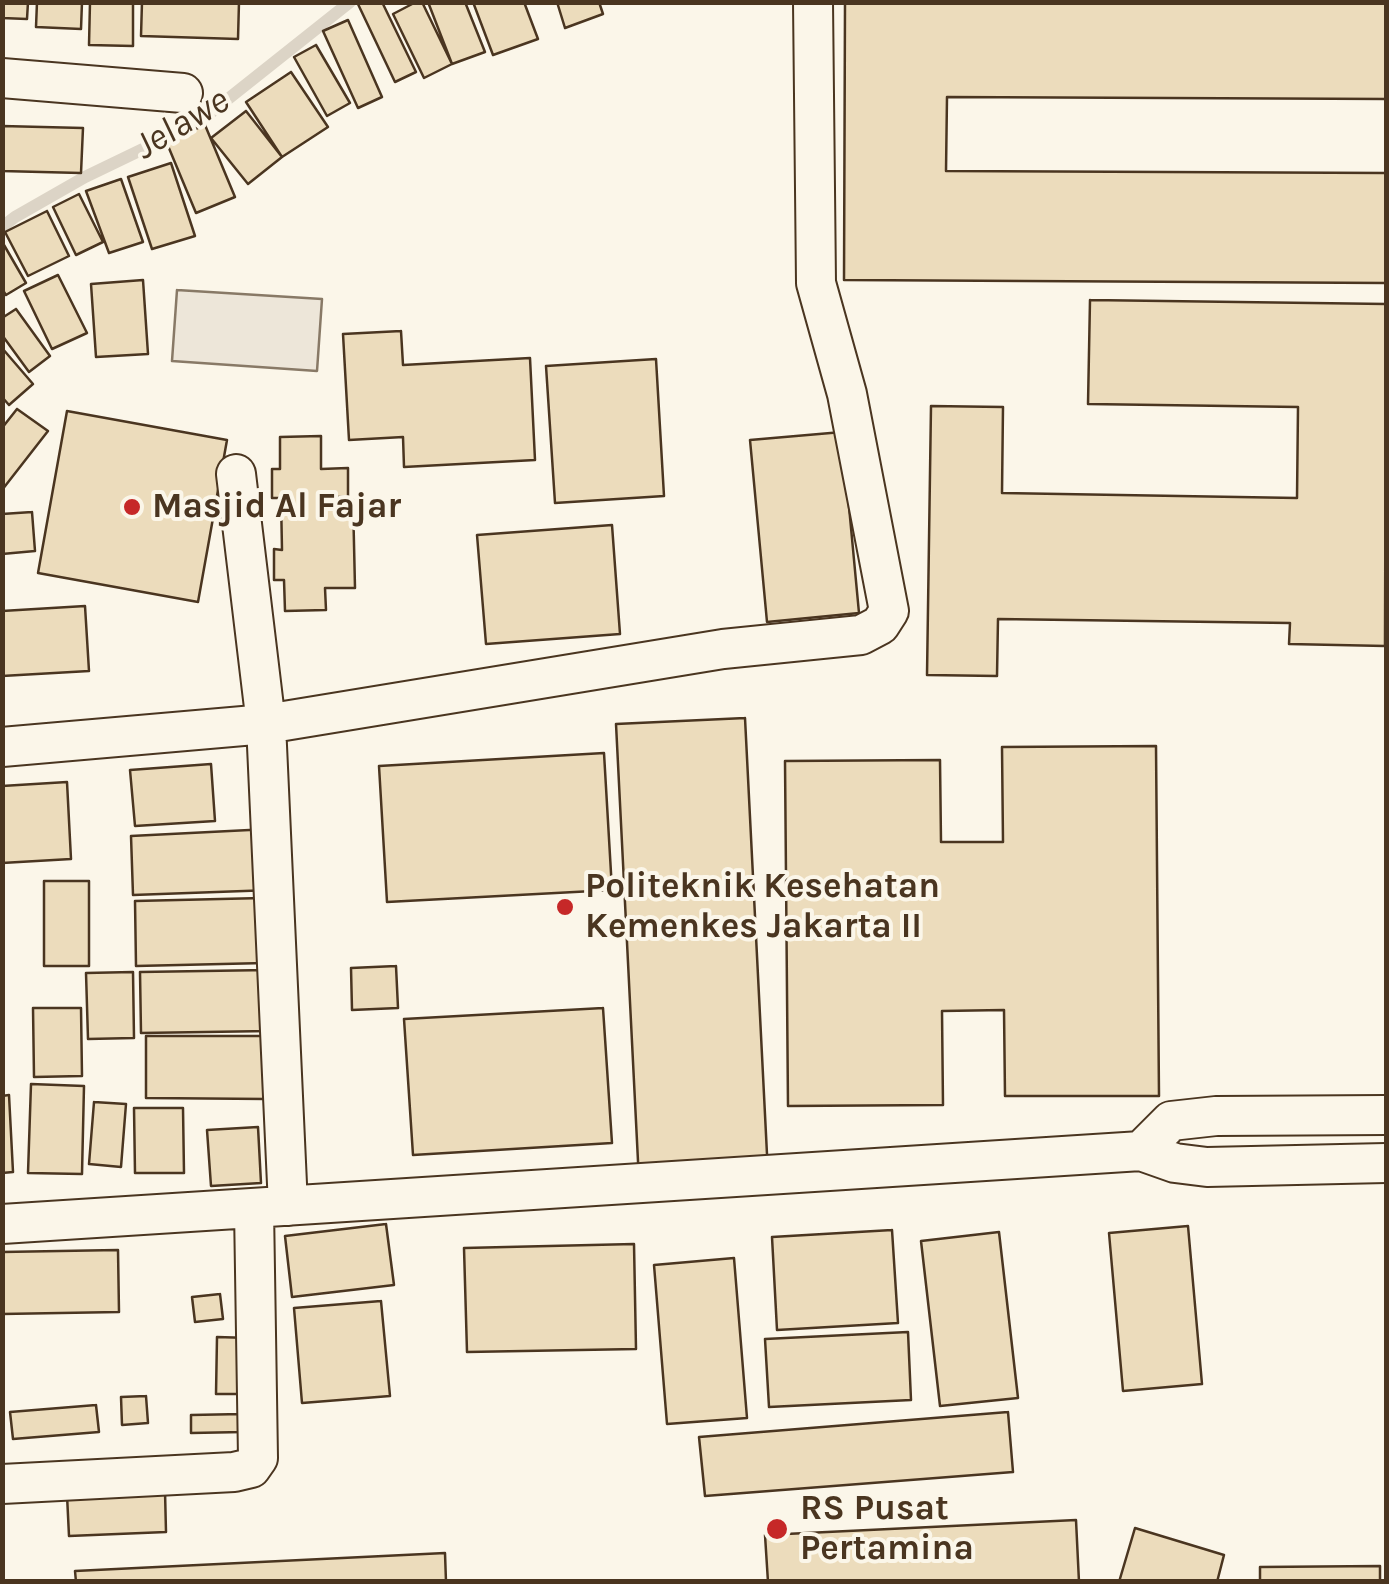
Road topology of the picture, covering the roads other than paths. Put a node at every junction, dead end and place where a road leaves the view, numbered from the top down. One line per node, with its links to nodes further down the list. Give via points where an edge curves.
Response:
1 (814, 2): 5 (street, via 816,283 847,394 889,611 880,625 861,635 724,648)
2 (2, 78): 3 (street)
3 (184, 92)
4 (236, 474): 5 (street)
5 (266, 724): 6 (street); 10 (street)
6 (2, 747)
7 (1386, 1115): 8 (street, via 1172,1121)
8 (1141, 1150): 9 (street, via 1175,1164 1208,1167); 10 (street)
9 (1386, 1163)
10 (271, 1208): 11 (street); 12 (street, via 258,1458 252,1468)
11 (2, 1224)
12 (2, 1484)

